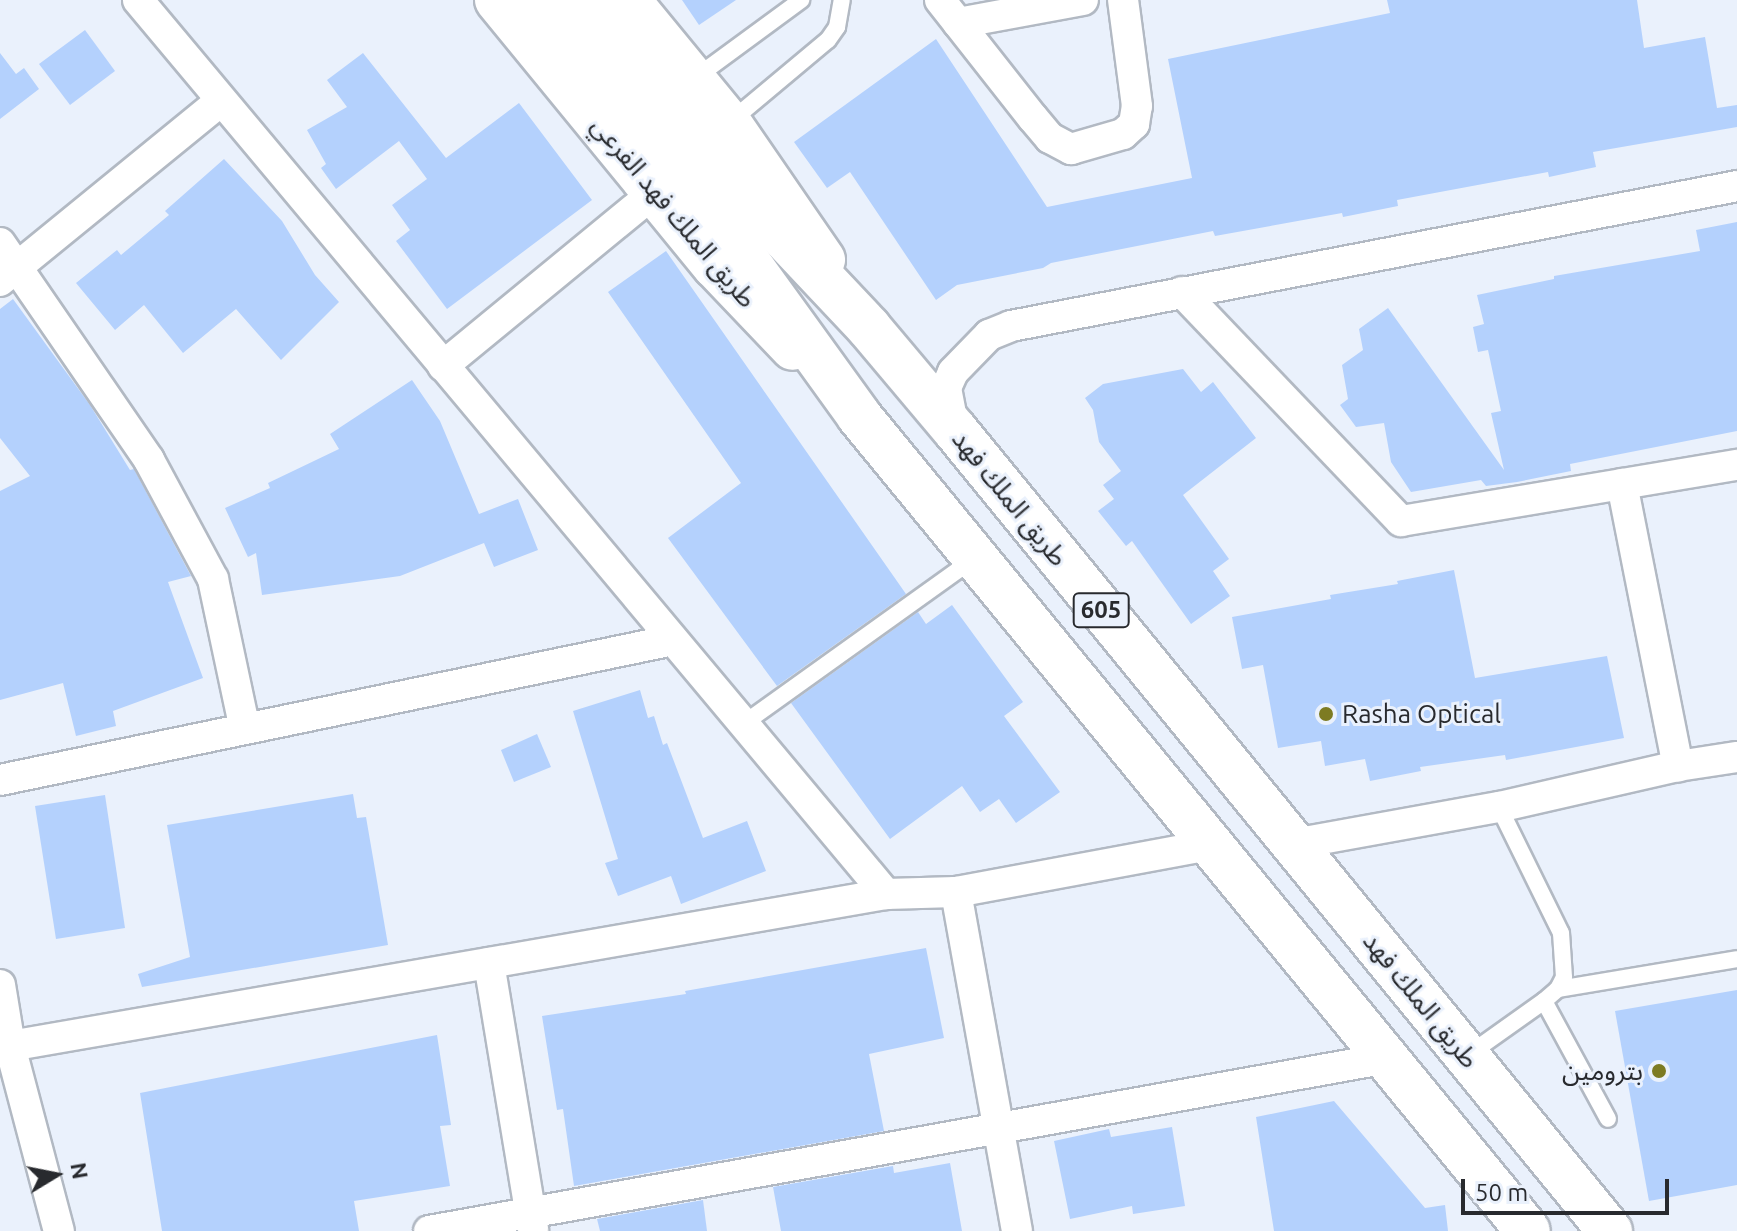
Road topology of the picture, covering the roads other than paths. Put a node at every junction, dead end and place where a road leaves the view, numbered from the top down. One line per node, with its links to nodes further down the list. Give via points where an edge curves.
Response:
1 (138, 0): 12 (street)
2 (497, 0): 15 (main road, طريق الملك فهد الفرعي)
3 (535, 0): 20 (main road, 605, via 733,241)
4 (579, 0): 18 (main road, طريق الملك فهد / 605, via 710,159)
5 (628, 0): 11 (main road)
6 (801, 0): 11 (lane)
7 (842, 0): 13 (lane, via 837,27 828,40)
8 (1083, 0): 10 (street)
9 (1123, 0): 10 (street, via 1137,106 1134,124 1123,134 1071,149 1050,138)
10 (949, 12)
11 (694, 79): 13 (main road)
12 (221, 101): 16 (street); 19 (street)
13 (729, 123): 18 (main road)
14 (1737, 186): 17 (street)
15 (655, 192): 19 (street); 20 (main road, طريق الملك فهد الفرعي, via 715,266)
16 (6, 264): 27 (street, via 149,460 213,579)
17 (1182, 292): 21 (street, via 1011,326 989,335 953,372 946,388); 23 (street, via 1401,521)
18 (869, 328): 21 (main road, طريق الملك فهد / 605)
19 (443, 366): 25 (street)
20 (859, 416): 24 (main road, 605)
21 (955, 430): 32 (main road, طريق الملك فهد / 605)
22 (1737, 465): 23 (street)
23 (1622, 484): 29 (street)
24 (976, 558): 26 (lane); 33 (main road, 605)
25 (673, 640): 26 (street); 27 (street)
26 (743, 724): 35 (street)
27 (245, 729): 30 (street)
28 (1737, 757): 29 (street)
29 (1678, 766): 31 (street)
30 (0, 780)
31 (1499, 807): 32 (street); 39 (lane, via 1561,933 1564,977)
32 (1293, 844): 42 (main road, طريق الملك فهد / 605)
33 (1210, 845): 34 (street); 43 (main road, 605)
34 (956, 892): 35 (street); 45 (street)
35 (886, 894): 37 (street)
36 (1737, 959): 39 (lane)
37 (489, 963): 41 (street); 46 (street)
38 (0, 985): 41 (street)
39 (1558, 989): 40 (lane)
40 (1544, 1001): 42 (lane); 44 (lane)
41 (10, 1046): 47 (street)
42 (1467, 1056): 51 (main road, طريق الملك فهد / 605)
43 (1388, 1058): 45 (street); 50 (main road, 605)
44 (1608, 1119)
45 (998, 1128): 46 (street); 49 (street)
46 (532, 1221): 48 (street)
47 (59, 1231)
48 (429, 1231)
49 (1017, 1231)
50 (1527, 1231)
51 (1610, 1231)

